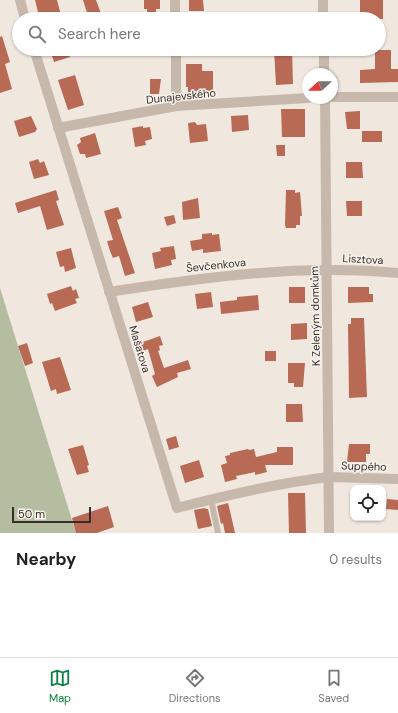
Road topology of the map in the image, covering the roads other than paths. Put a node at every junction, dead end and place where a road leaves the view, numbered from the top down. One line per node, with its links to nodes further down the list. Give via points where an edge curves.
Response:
1 (20, 0): 4 (street)
2 (175, 0): 5 (street)
3 (323, 0): 6 (street)
4 (23, 12)
5 (175, 12)
6 (324, 12)
7 (36, 56): 16 (street, Mašatova)
8 (176, 56): 15 (street)
9 (324, 56): 10 (street)
10 (324, 68)
11 (338, 97): 12 (street)
12 (398, 97)
13 (302, 98): 15 (street, Dunajevského)
14 (325, 104): 17 (street, K Zeleným domkům)
15 (176, 106): 16 (street, Dunajevského)
16 (58, 128): 19 (street, Mašatova)
17 (327, 269): 18 (street, Lisztova); 19 (street, Ševčenkova, via 206,277); 20 (street, K Zeleným domkům)
18 (398, 273)
19 (109, 292): 22 (street, Mašatova, via 177,508)
20 (329, 477): 21 (street, Suppého); 22 (street, Mašatova, via 264,486); 24 (street, K Zeleným domkům)
21 (398, 479)
22 (211, 499): 23 (lane)
23 (218, 533)
24 (329, 533)

